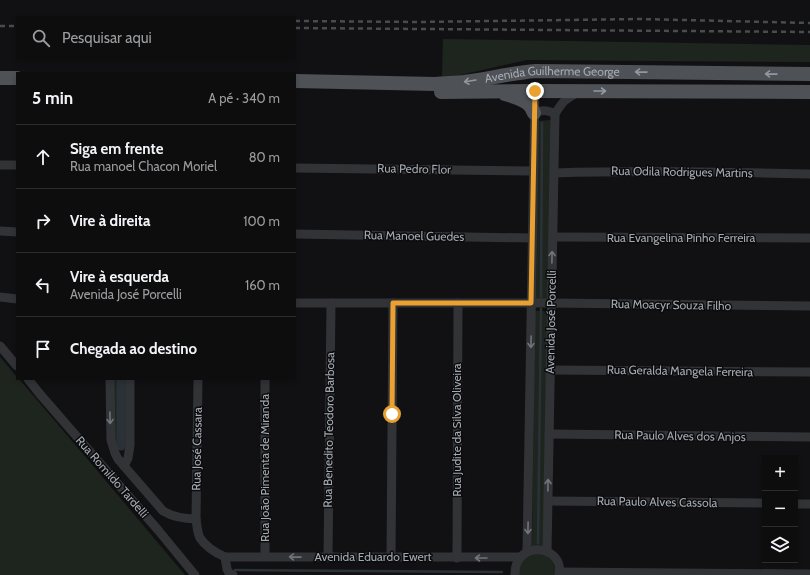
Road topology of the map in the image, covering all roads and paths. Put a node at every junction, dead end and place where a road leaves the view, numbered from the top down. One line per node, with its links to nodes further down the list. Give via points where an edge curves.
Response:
1 (579, 72): 2 (main road, Avenida Guilherme George, one-way to 1); 5 (main road, Avenida Guilherme George, one-way to 5, via 536,71 442,84); 9 (main road, via 542,75 535,78)
2 (810, 74)
3 (0, 78): 4 (main road)
4 (16, 78)
5 (296, 81)
6 (0, 85): 7 (main road)
7 (16, 85)
8 (296, 90): 11 (main road, Avenida Guilherme George)
9 (535, 91): 10 (main road, Avenida Guilherme George); 11 (main road, Avenida Guilherme George); 13 (street, Avenida José Porcelli)
10 (580, 91): 12 (main road, Avenida Guilherme George, one-way to 12); 14 (street, via 562,102)
11 (497, 92): 13 (main road, via 525,102 531,106)
12 (810, 92)
13 (534, 113): 14 (street, via 542,110); 18 (street, Avenida José Porcelli)
14 (554, 114): 19 (street, Avenida José Porcelli)
15 (0, 165): 16 (street)
16 (16, 165)
17 (296, 168): 18 (street, Rua Pedro Flor)
18 (533, 171): 25 (street, Avenida José Porcelli)
19 (554, 173): 20 (street, Rua Odila Rodrigues Martins, via 647,171); 24 (street, Avenida José Porcelli)
20 (810, 174)
21 (0, 231): 22 (street)
22 (16, 232)
23 (296, 234): 25 (street, Rua Manoel Guedes)
24 (553, 237): 26 (street, Rua Evangelina Pinho Ferreira); 34 (street, Avenida José Porcelli, one-way to 24)
25 (532, 238): 33 (street, Avenida José Porcelli)
26 (810, 238)
27 (0, 297): 28 (street)
28 (16, 299)
29 (296, 303): 30 (street, Rua Moacyr Souza Filho)
30 (331, 303): 31 (street, Rua Moacyr Souza Filho); 57 (street, Rua Benedito Teodoro Barbosa)
31 (393, 303): 32 (street, Rua Moacyr Souza Filho); 58 (street)
32 (458, 303): 33 (street, Rua Moacyr Souza Filho); 59 (street, Rua Judite da Silva Oliveira)
33 (531, 303): 34 (street, Rua Moacyr Souza Filho); 54 (street, Avenida José Porcelli, one-way to 54)
34 (552, 303): 35 (street, Rua Moacyr Souza Filho); 38 (street, Avenida José Porcelli)
35 (810, 306)
36 (0, 346): 37 (street)
37 (16, 365)
38 (550, 370): 39 (street, Rua Geralda Mangela Ferreira); 45 (street, Avenida José Porcelli)
39 (810, 372)
40 (29, 380): 62 (street, Rua Romildo Tardelli)
41 (110, 380): 47 (street, one-way to 47, via 111,440 115,453)
42 (130, 380): 47 (street, via 130,445)
43 (198, 380): 52 (street, Rua José Cassara)
44 (265, 380): 55 (street, Rua João Pimenta de Miranda)
45 (549, 434): 46 (street, Rua Paulo Alves dos Anjos); 48 (street, Avenida José Porcelli, one-way to 45)
46 (810, 437)
47 (124, 466): 52 (street, via 163,511 169,515)
48 (548, 501): 49 (street, Rua Paulo Alves Cassola); 53 (street, Avenida José Porcelli)
49 (762, 503)
50 (798, 504): 51 (street)
51 (810, 504)
52 (196, 519): 56 (street, Rua José Cassara, via 200,538 214,552)
53 (547, 552): 54 (street, Avenida Eduardo Ewert, via 540,549); 60 (street, via 557,561)
54 (524, 554): 59 (street, Avenida Eduardo Ewert, one-way to 59); 64 (street, Avenida José Porcelli, via 516,563)
55 (265, 556): 56 (street, Avenida Eduardo Ewert); 57 (street, Avenida Eduardo Ewert, one-way to 55)
56 (226, 557): 63 (street, via 227,569)
57 (328, 557): 58 (street, Avenida Eduardo Ewert)
58 (391, 557): 59 (street, Avenida Eduardo Ewert)
59 (457, 558)
60 (559, 573): 61 (street)
61 (810, 574)
62 (195, 575)
63 (233, 575)
64 (515, 575)

